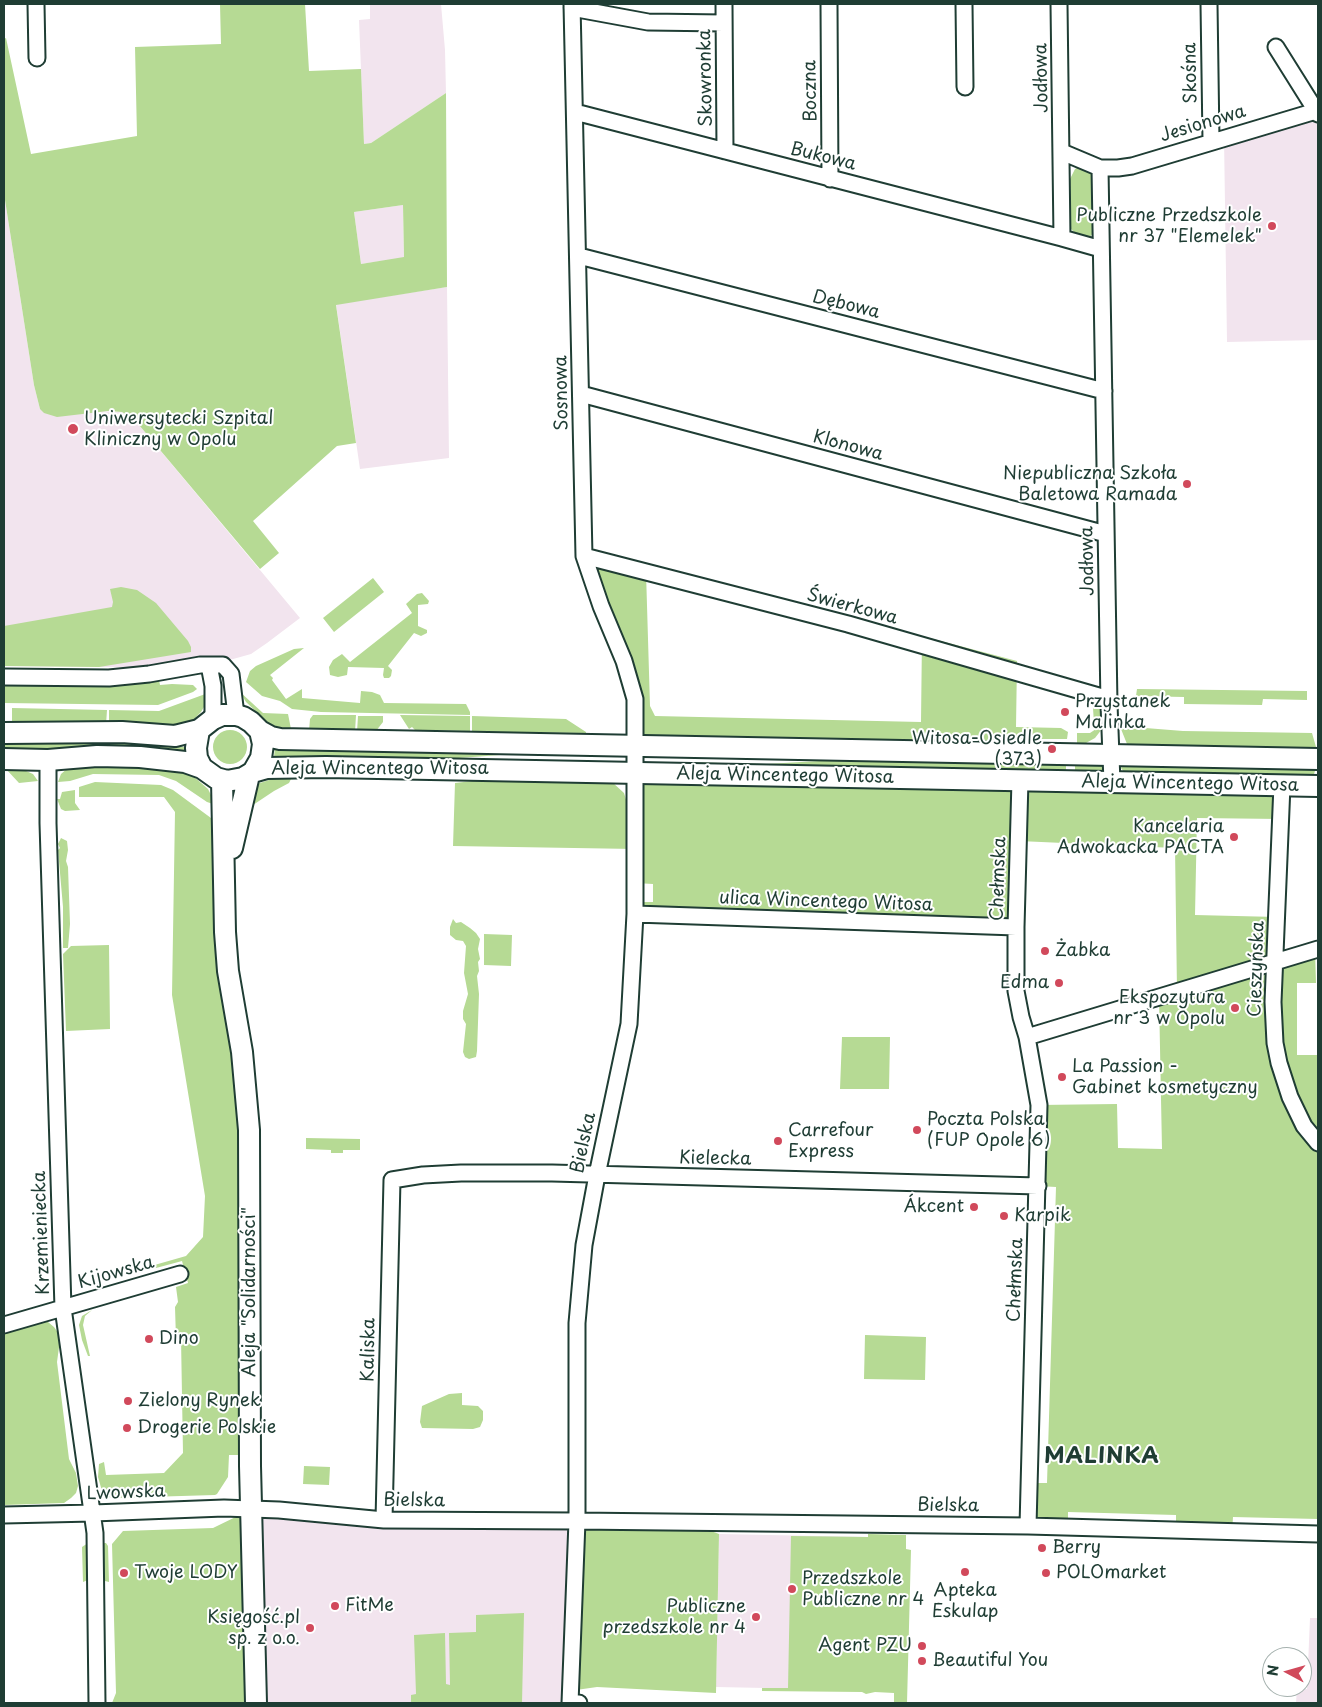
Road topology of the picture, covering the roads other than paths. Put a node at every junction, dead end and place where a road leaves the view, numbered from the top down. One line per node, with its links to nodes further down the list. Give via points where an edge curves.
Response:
1 (36, 4): 10 (street)
2 (724, 4): 8 (street, Skowronka)
3 (829, 4): 18 (street, Boczna)
4 (964, 4): 11 (street)
5 (1059, 4): 16 (street, Jodłowa)
6 (1209, 4): 14 (street, Skośna)
7 (572, 6): 8 (street, via 648,22); 12 (street, Sosnowa)
8 (724, 23): 15 (street, Skowronka)
9 (1276, 47): 13 (street, Jesionowa)
10 (37, 58)
11 (965, 87)
12 (575, 112): 15 (street, Bukowa); 21 (street, Sosnowa)
13 (1317, 112): 14 (street, Jesionowa)
14 (1211, 141): 17 (street, Jesionowa, via 1132,166)
15 (725, 151): 18 (street, Bukowa)
16 (1062, 152): 17 (street); 19 (street, Jodłowa)
17 (1100, 168): 20 (street, Jodłowa)
18 (830, 179): 19 (street, Bukowa)
19 (1062, 238): 20 (street)
20 (1101, 249): 22 (street, Jodłowa)
21 (579, 256): 22 (street, Dębowa); 23 (street, Sosnowa)
22 (1104, 391): 24 (street, Jodłowa)
23 (581, 394): 24 (street, Klonowa); 25 (street, Sosnowa)
24 (1106, 534): 28 (street, Jodłowa)
25 (584, 556): 28 (street, Świerkowa, via 848,624); 33 (street, Sosnowa, via 635,699)
26 (209, 665): 27 (street, via 109,678); 29 (street, via 224,666 231,674); 30 (street, via 213,686)
27 (4, 677)
28 (1109, 699): 34 (street, Jodłowa)
29 (236, 715): 30 (street, via 222,715); 31 (street)
30 (206, 724): 32 (street, via 175,736 86,731); 38 (street, via 196,748)
31 (260, 731): 33 (street, Aleja Wincentego Witosa, via 280,739); 40 (street, via 261,758)
32 (4, 733)
33 (635, 746): 34 (street, Aleja Wincentego Witosa); 39 (street, Sosnowa)
34 (1111, 755): 36 (street, Aleja Wincentego Witosa); 43 (street, Jodłowa)
35 (4, 759): 37 (street)
36 (1318, 759)
37 (48, 760): 38 (street, via 140,757 186,762); 57 (street, Krzemieniecka)
38 (202, 768): 41 (street)
39 (635, 773): 40 (street, Aleja Wincentego Witosa, via 300,766 267,768); 42 (street, Aleja Wincentego Witosa); 47 (street, Bielska)
40 (251, 774): 41 (street, via 236,780); 46 (street, Aleja "Solidarności")
41 (222, 780): 46 (street, Aleja "Solidarności")
42 (1020, 780): 43 (street, Aleja Wincentego Witosa); 48 (street, Chełmska)
43 (1112, 782): 44 (street, Aleja Wincentego Witosa)
44 (1282, 785): 45 (street, Aleja Wincentego Witosa); 50 (street, Cieszyńska)
45 (1318, 786)
46 (225, 882): 59 (street, Aleja "Solidarności", via 228,970 242,1052 249,1130)
47 (635, 914): 48 (street, ulica Wincentego Witosa); 53 (street, Bielska, via 629,1024)
48 (1016, 927): 51 (street, Chełmska, via 1016,991)
49 (1318, 949): 50 (street)
50 (1275, 962): 51 (street); 52 (street, Cieszyńska, via 1273,1024 1279,1063 1297,1113)
51 (1027, 1037): 55 (street, Chełmska, via 1040,1105)
52 (1318, 1143)
53 (596, 1175): 54 (street, Kielecka, via 461,1172); 55 (street, Kielecka); 63 (street, Bielska, via 584,1245 577,1323)
54 (392, 1180): 62 (street, Kaliska)
55 (1038, 1186): 64 (street, Chełmska)
56 (180, 1274): 57 (street, Kijowska)
57 (63, 1308): 58 (street, Kijowska); 60 (street, Krzemieniecka)
58 (4, 1325)
59 (250, 1510): 60 (street, Lwowska); 62 (street, Bielska); 67 (street, Aleja "Solidarności")
60 (93, 1513): 61 (street, Lwowska); 66 (street, Krzemieniecka)
61 (4, 1515)
62 (384, 1520): 63 (street, Bielska)
63 (577, 1521): 64 (street, Bielska); 68 (street, via 570,1703)
64 (1028, 1526): 65 (street, Bielska)
65 (1318, 1534)
66 (97, 1703)
67 (256, 1703)
68 (579, 1703)

